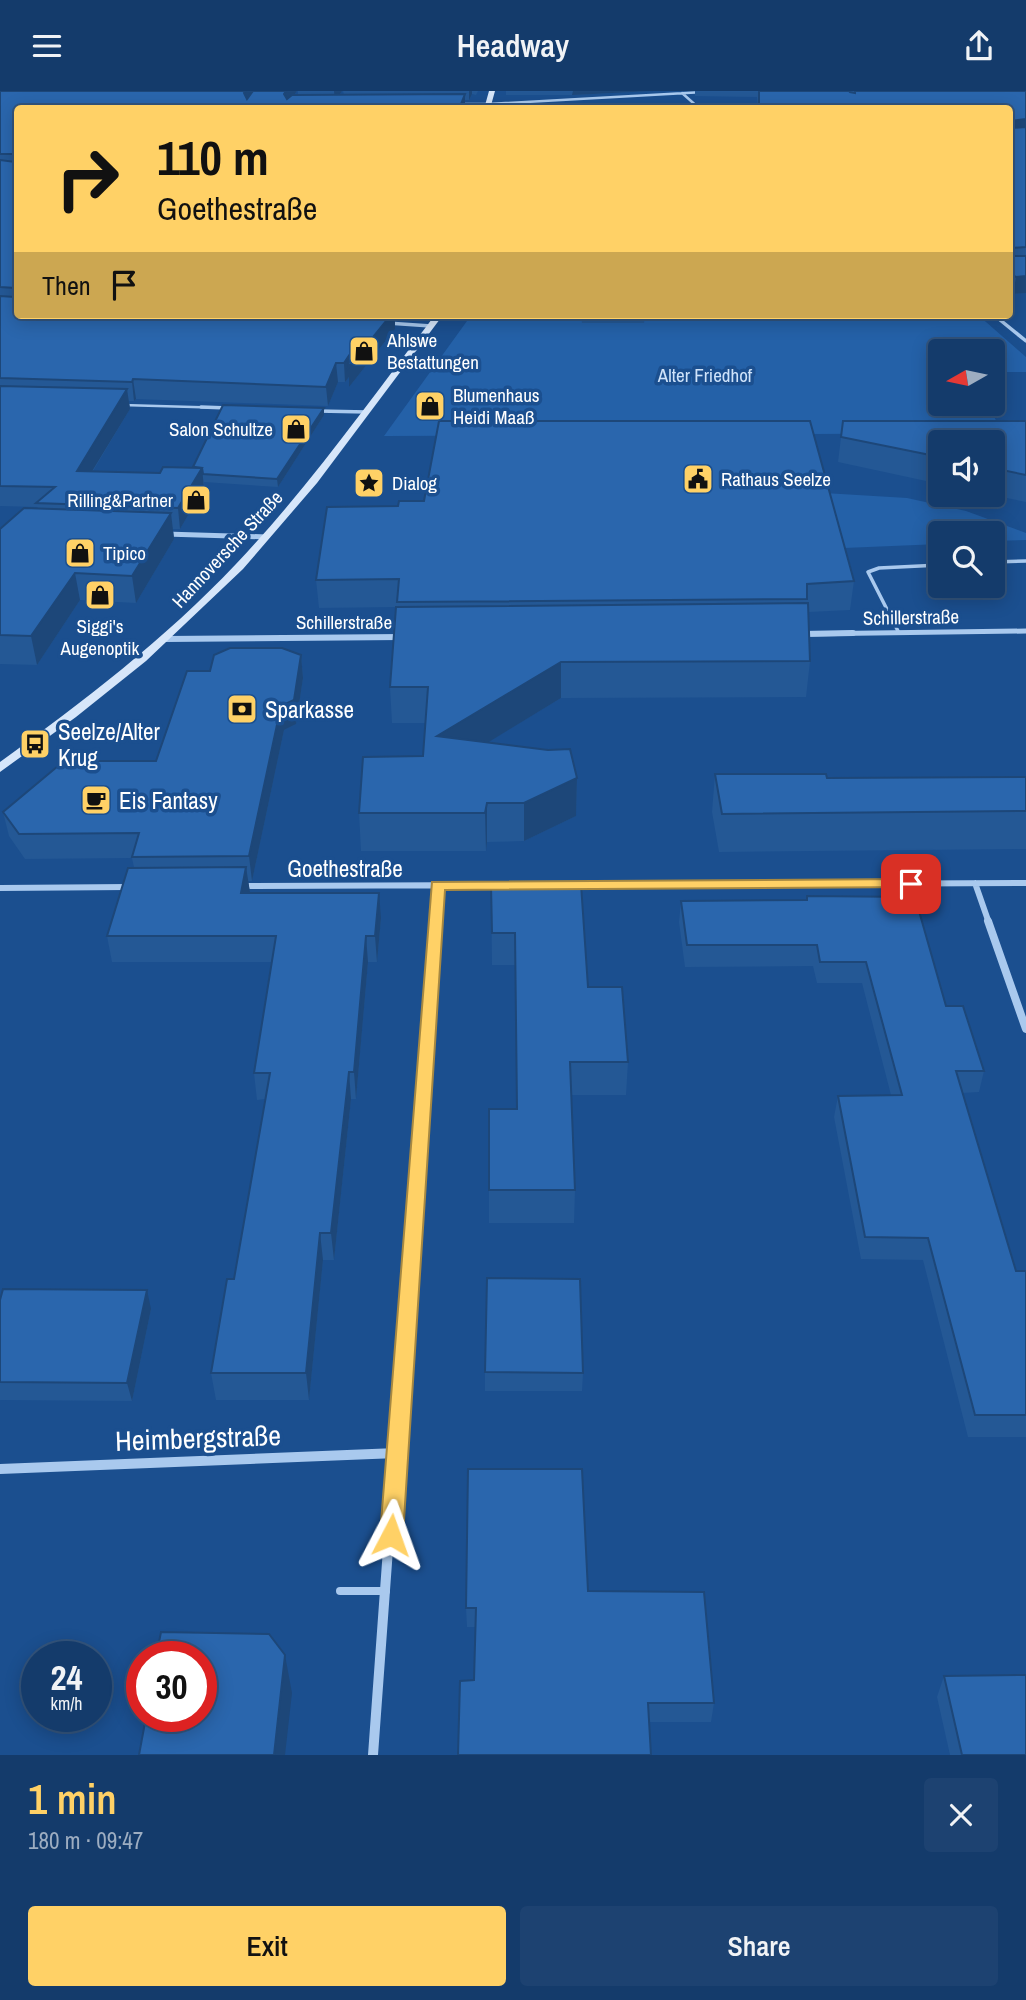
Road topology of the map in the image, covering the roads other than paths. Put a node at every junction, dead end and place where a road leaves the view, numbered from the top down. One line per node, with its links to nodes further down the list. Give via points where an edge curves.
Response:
1 (722, 91): 2 (street)
2 (682, 93): 5 (street); 6 (street)
3 (454, 104): 4 (lane)
4 (470, 105)
5 (502, 105)
6 (695, 105)
7 (436, 319): 10 (street, Hannoversche Straße)
8 (999, 319): 11 (street)
9 (380, 323): 10 (street)
10 (431, 325): 15 (street, Hannoversche Straße)
11 (1026, 341)
12 (121, 405): 13 (lane)
13 (229, 408)
14 (312, 411): 15 (lane)
15 (367, 412): 17 (street, Hannoversche Straße)
16 (161, 533): 17 (street)
17 (267, 537): 25 (street, Hannoversche Straße)
18 (1026, 561): 19 (lane)
19 (1005, 562)
20 (928, 566): 22 (lane, via 867,572)
21 (1026, 631): 22 (street, Schillerstraße)
22 (899, 633): 23 (street, Schillerstraße)
23 (796, 634)
24 (409, 637): 25 (street, Schillerstraße)
25 (166, 639): 26 (street, Hannoversche Straße)
26 (0, 768)
27 (975, 883): 28 (street); 31 (street); 35 (street)
28 (1026, 883)
29 (437, 885): 30 (street, Goethestraße); 32 (street, Goethestraße); 36 (street)
30 (510, 885)
31 (564, 885)
32 (233, 886)
33 (140, 887): 34 (street)
34 (0, 888)
35 (1026, 1029)
36 (397, 1453): 37 (street, Heimbergstraße); 39 (street)
37 (0, 1469)
38 (340, 1591): 39 (lane)
39 (387, 1591): 40 (street)
40 (373, 1755)

